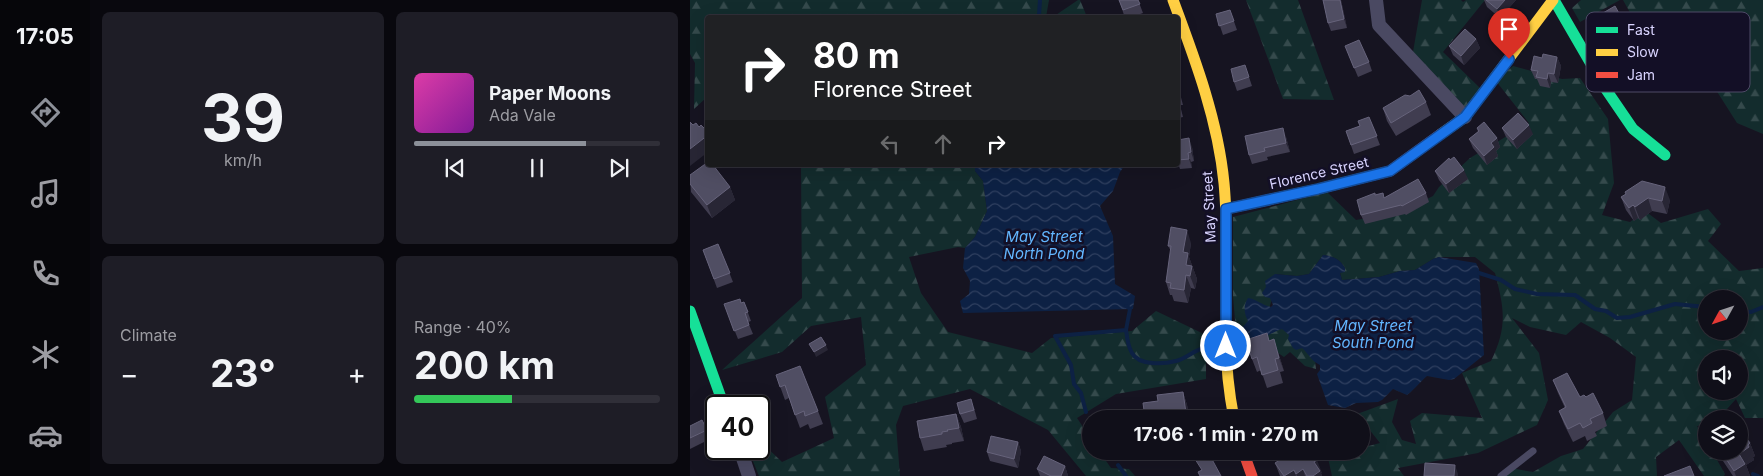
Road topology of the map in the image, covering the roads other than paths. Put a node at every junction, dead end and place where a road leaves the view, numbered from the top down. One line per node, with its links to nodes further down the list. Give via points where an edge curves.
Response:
1 (1173, 0): 4 (street, May Street)
2 (1376, 0): 8 (street, via 1379,26)
3 (1553, 0): 6 (street); 8 (street, Florence Street)
4 (1179, 15)
5 (1180, 19): 10 (street, May Street, via 1213,120)
6 (1586, 56)
7 (1608, 92): 9 (street, via 1633,129)
8 (1465, 117): 10 (street, Florence Street, via 1390,171)
9 (1665, 155)
10 (1226, 209): 13 (street, May Street, via 1226,346)
11 (690, 311): 12 (street)
12 (720, 395)
13 (1233, 410)
14 (1533, 451): 19 (lane)
15 (744, 460): 17 (street)
16 (1246, 460): 18 (street)
17 (749, 476)
18 (1252, 476)
19 (1500, 476)

